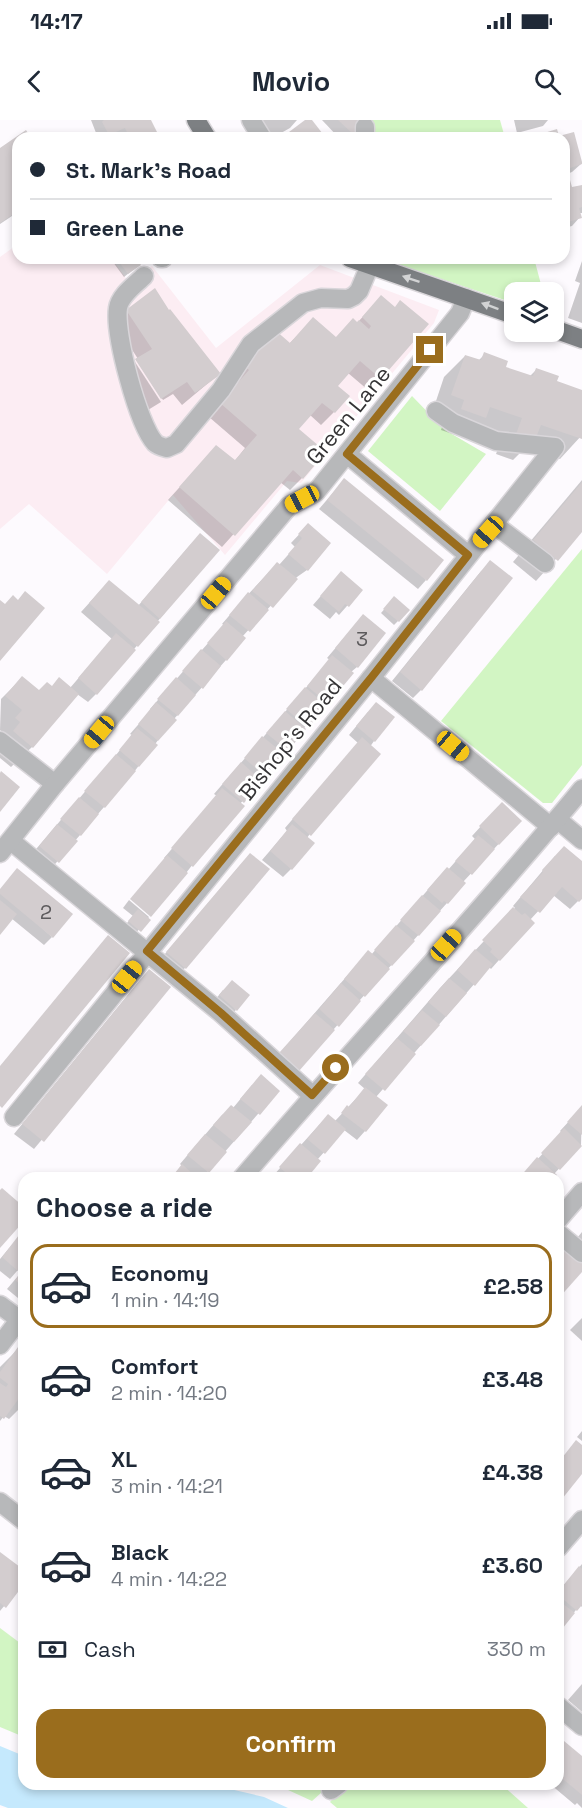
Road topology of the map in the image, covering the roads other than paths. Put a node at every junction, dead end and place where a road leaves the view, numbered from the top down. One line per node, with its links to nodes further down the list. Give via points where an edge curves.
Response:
1 (369, 264): 3 (street, via 354,296 303,303 251,344 220,390 176,444 167,448 156,445 148,432 119,340 118,307 124,295)
2 (375, 264): 4 (main road, one-way to 2)
3 (144, 276)
4 (466, 298): 5 (main road, one-way to 4); 9 (street, Green Lane, via 460,313)
5 (504, 311)
6 (564, 333): 7 (main road)
7 (582, 339)
8 (436, 411): 10 (street, Bishop's Road, via 453,423 496,441 555,447)
9 (347, 454): 11 (street); 15 (street, Green Lane, via 316,492 289,506)
10 (494, 524): 11 (street, Bishop's Road); 12 (street)
11 (468, 555): 13 (street, Bishop's Road)
12 (545, 563)
13 (371, 678): 17 (street); 20 (street, Bishop's Road)
14 (0, 741): 15 (street)
15 (55, 784): 19 (street, Green Lane)
16 (582, 789): 17 (street)
17 (554, 823): 18 (street); 21 (street)
18 (582, 840)
19 (5, 847): 20 (street)
20 (147, 951): 21 (street); 22 (street, Bishop's Road)
21 (312, 1095): 23 (street)
22 (14, 1117)
23 (247, 1172)
24 (582, 1192): 25 (street)
25 (564, 1213)
26 (564, 1238): 27 (street)
27 (582, 1253)
28 (0, 1305): 29 (street)
29 (18, 1319)
30 (18, 1326): 31 (street)
31 (0, 1345)
32 (0, 1502): 33 (street)
33 (18, 1516)
34 (582, 1520): 35 (street)
35 (564, 1541)
36 (564, 1711): 37 (street)
37 (582, 1726)

